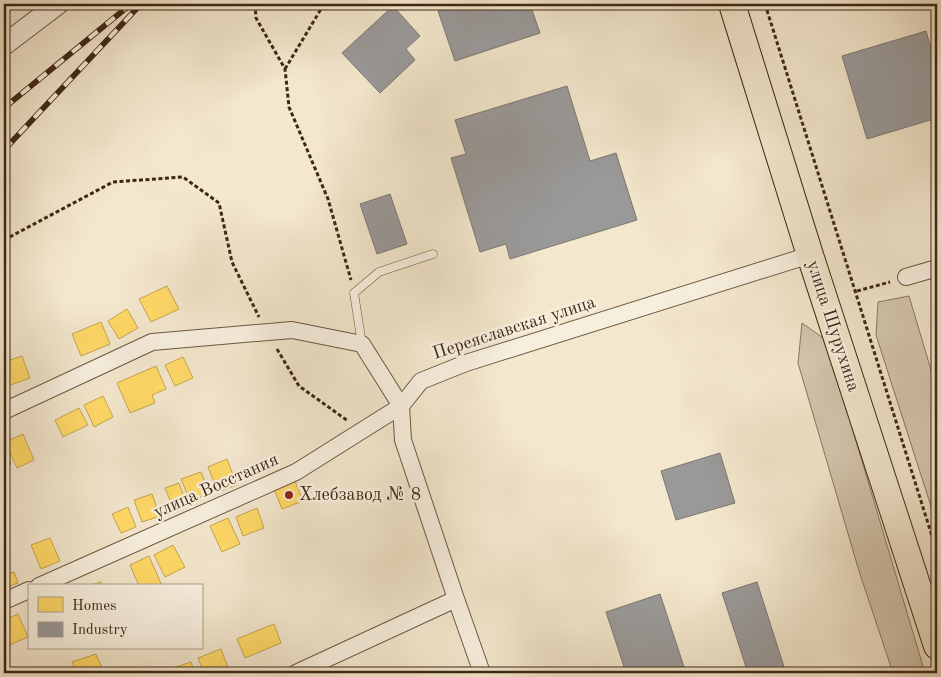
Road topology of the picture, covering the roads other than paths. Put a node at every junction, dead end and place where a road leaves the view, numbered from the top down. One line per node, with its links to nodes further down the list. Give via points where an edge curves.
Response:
1 (58, 4): 3 (street)
2 (732, 4): 5 (highway, улица Шурухина)
3 (4, 45)
4 (433, 254): 8 (lane, via 379,272 354,293)
5 (810, 255): 9 (street, Переяславская улица, via 466,363 422,381); 15 (highway, улица Шурухина)
6 (937, 268): 7 (street)
7 (906, 277)
8 (362, 344): 9 (street); 10 (street, via 292,330 152,342)
9 (401, 406): 11 (street, улица Восстания, via 296,472); 13 (street, via 403,440)
10 (4, 411)
11 (44, 584)
12 (28, 590): 14 (street)
13 (456, 599): 16 (street); 17 (street)
14 (4, 601)
15 (937, 646)
16 (296, 673)
17 (482, 673)

